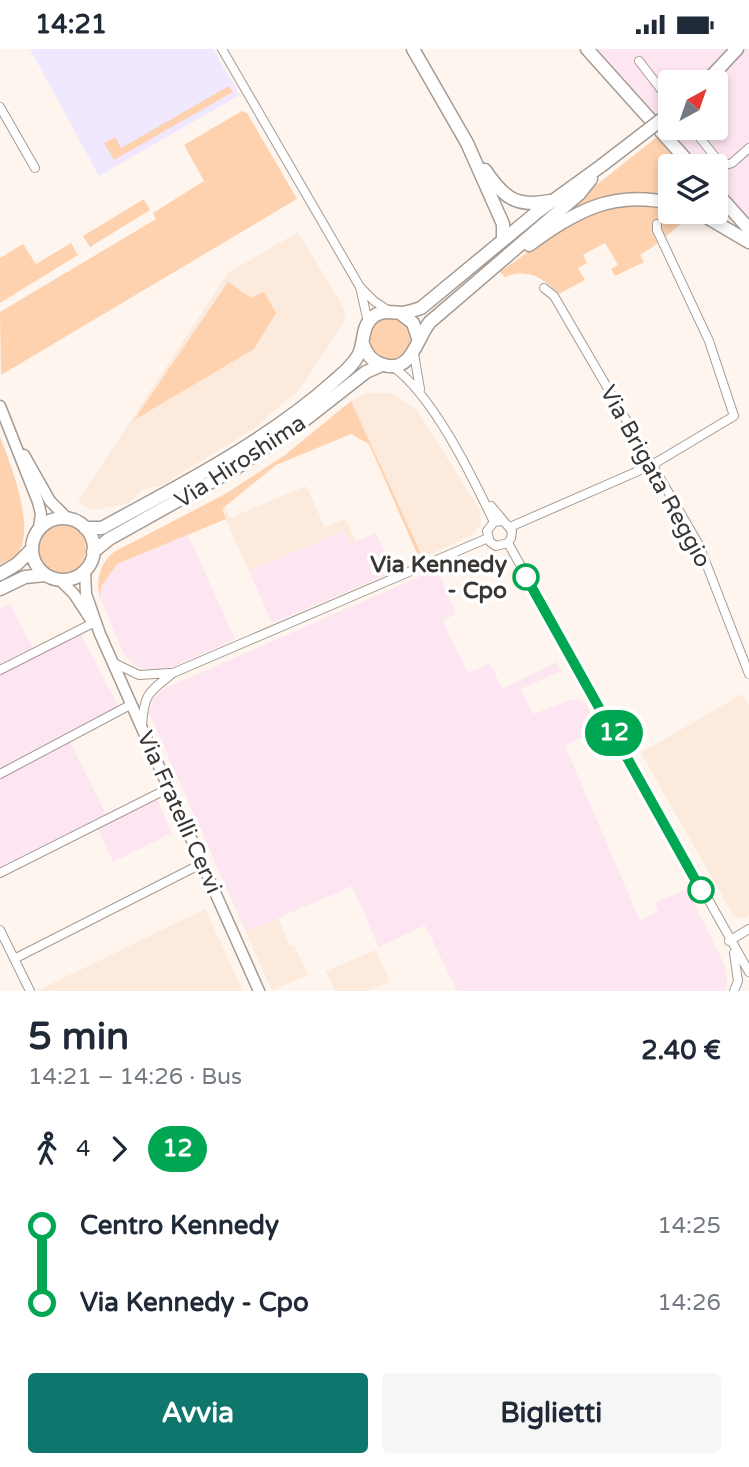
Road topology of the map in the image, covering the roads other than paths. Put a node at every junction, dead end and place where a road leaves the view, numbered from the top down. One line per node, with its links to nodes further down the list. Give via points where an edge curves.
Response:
1 (222, 49): 25 (street)
2 (413, 49): 11 (main road)
3 (587, 49): 13 (main road)
4 (737, 49): 6 (main road)
5 (639, 61): 7 (street)
6 (717, 70)
7 (658, 86)
8 (0, 107): 15 (street)
9 (658, 122): 14 (main road, bridge)
10 (702, 140): 12 (street, via 726,165)
11 (467, 143): 16 (main road, via 508,197 528,203); 22 (main road, via 503,224)
12 (749, 148)
13 (681, 154)
14 (601, 166): 16 (main road); 24 (main road, via 579,194)
15 (35, 169)
16 (555, 200): 22 (main road)
17 (658, 202): 24 (main road, via 625,199 582,210)
18 (728, 205): 21 (main road)
19 (657, 224): 36 (street, via 709,341 734,417)
20 (718, 224): 23 (main road)
21 (749, 229)
22 (503, 240): 27 (main road, via 421,308)
23 (749, 242)
24 (482, 277): 29 (main road)
25 (360, 287): 27 (street); 28 (street)
26 (544, 288): 36 (street, Via Brigata Reggio, via 554,296)
27 (395, 312): 28 (main road, via 377,314); 29 (main road, via 413,323)
28 (368, 322): 30 (main road, Via Hiroshima)
29 (418, 338): 31 (main road)
30 (363, 344): 32 (main road, via 370,357); 41 (main road, Via Hiroshima, via 349,368 214,467 102,528)
31 (414, 354): 32 (main road, Via Hiroshima); 33 (street)
32 (387, 366): 33 (street, via 406,376); 45 (main road, Via Hiroshima, via 366,372 244,463)
33 (421, 392): 38 (street)
34 (0, 406): 35 (main road)
35 (14, 437): 37 (main road, via 50,501); 39 (main road, via 40,508)
36 (652, 465): 40 (street); 55 (street, Via Brigata Reggio, via 699,545)
37 (67, 518): 39 (main road); 41 (main road)
38 (498, 522): 40 (street); 42 (street, via 488,527)
39 (39, 527): 44 (main road)
40 (510, 527): 43 (street)
41 (85, 528): 45 (main road)
42 (488, 538): 43 (street, via 496,546); 56 (street)
43 (508, 543): 65 (street)
44 (31, 550): 47 (main road); 48 (main road)
45 (93, 552): 46 (main road)
46 (85, 571): 49 (main road); 52 (main road, Via Fratelli Cervi, via 86,594)
47 (0, 574)
48 (45, 575): 49 (main road); 50 (main road, via 25,577)
49 (60, 580): 51 (main road, Via Fratelli Cervi)
50 (0, 589)
51 (93, 623): 52 (main road, Via Fratelli Cervi); 54 (street)
52 (100, 634): 53 (main road, Via Fratelli Cervi)
53 (114, 663): 56 (street, via 139,675); 57 (main road, Via Fratelli Cervi)
54 (0, 670)
55 (748, 671)
56 (173, 673): 58 (street, via 144,702)
57 (132, 704): 58 (main road, Via Fratelli Cervi); 59 (street)
58 (142, 726): 60 (main road, Via Fratelli Cervi)
59 (0, 774)
60 (169, 787): 61 (main road, Via Fratelli Cervi); 62 (street)
61 (203, 863): 66 (street); 71 (main road, Via Fratelli Cervi)
62 (0, 873)
63 (749, 929): 65 (street)
64 (0, 930): 66 (street)
65 (729, 940): 67 (street); 69 (street)
66 (14, 959): 70 (street)
67 (749, 972)
68 (749, 978): 69 (street)
69 (738, 981): 72 (street)
70 (30, 991)
71 (260, 991)
72 (734, 991)

